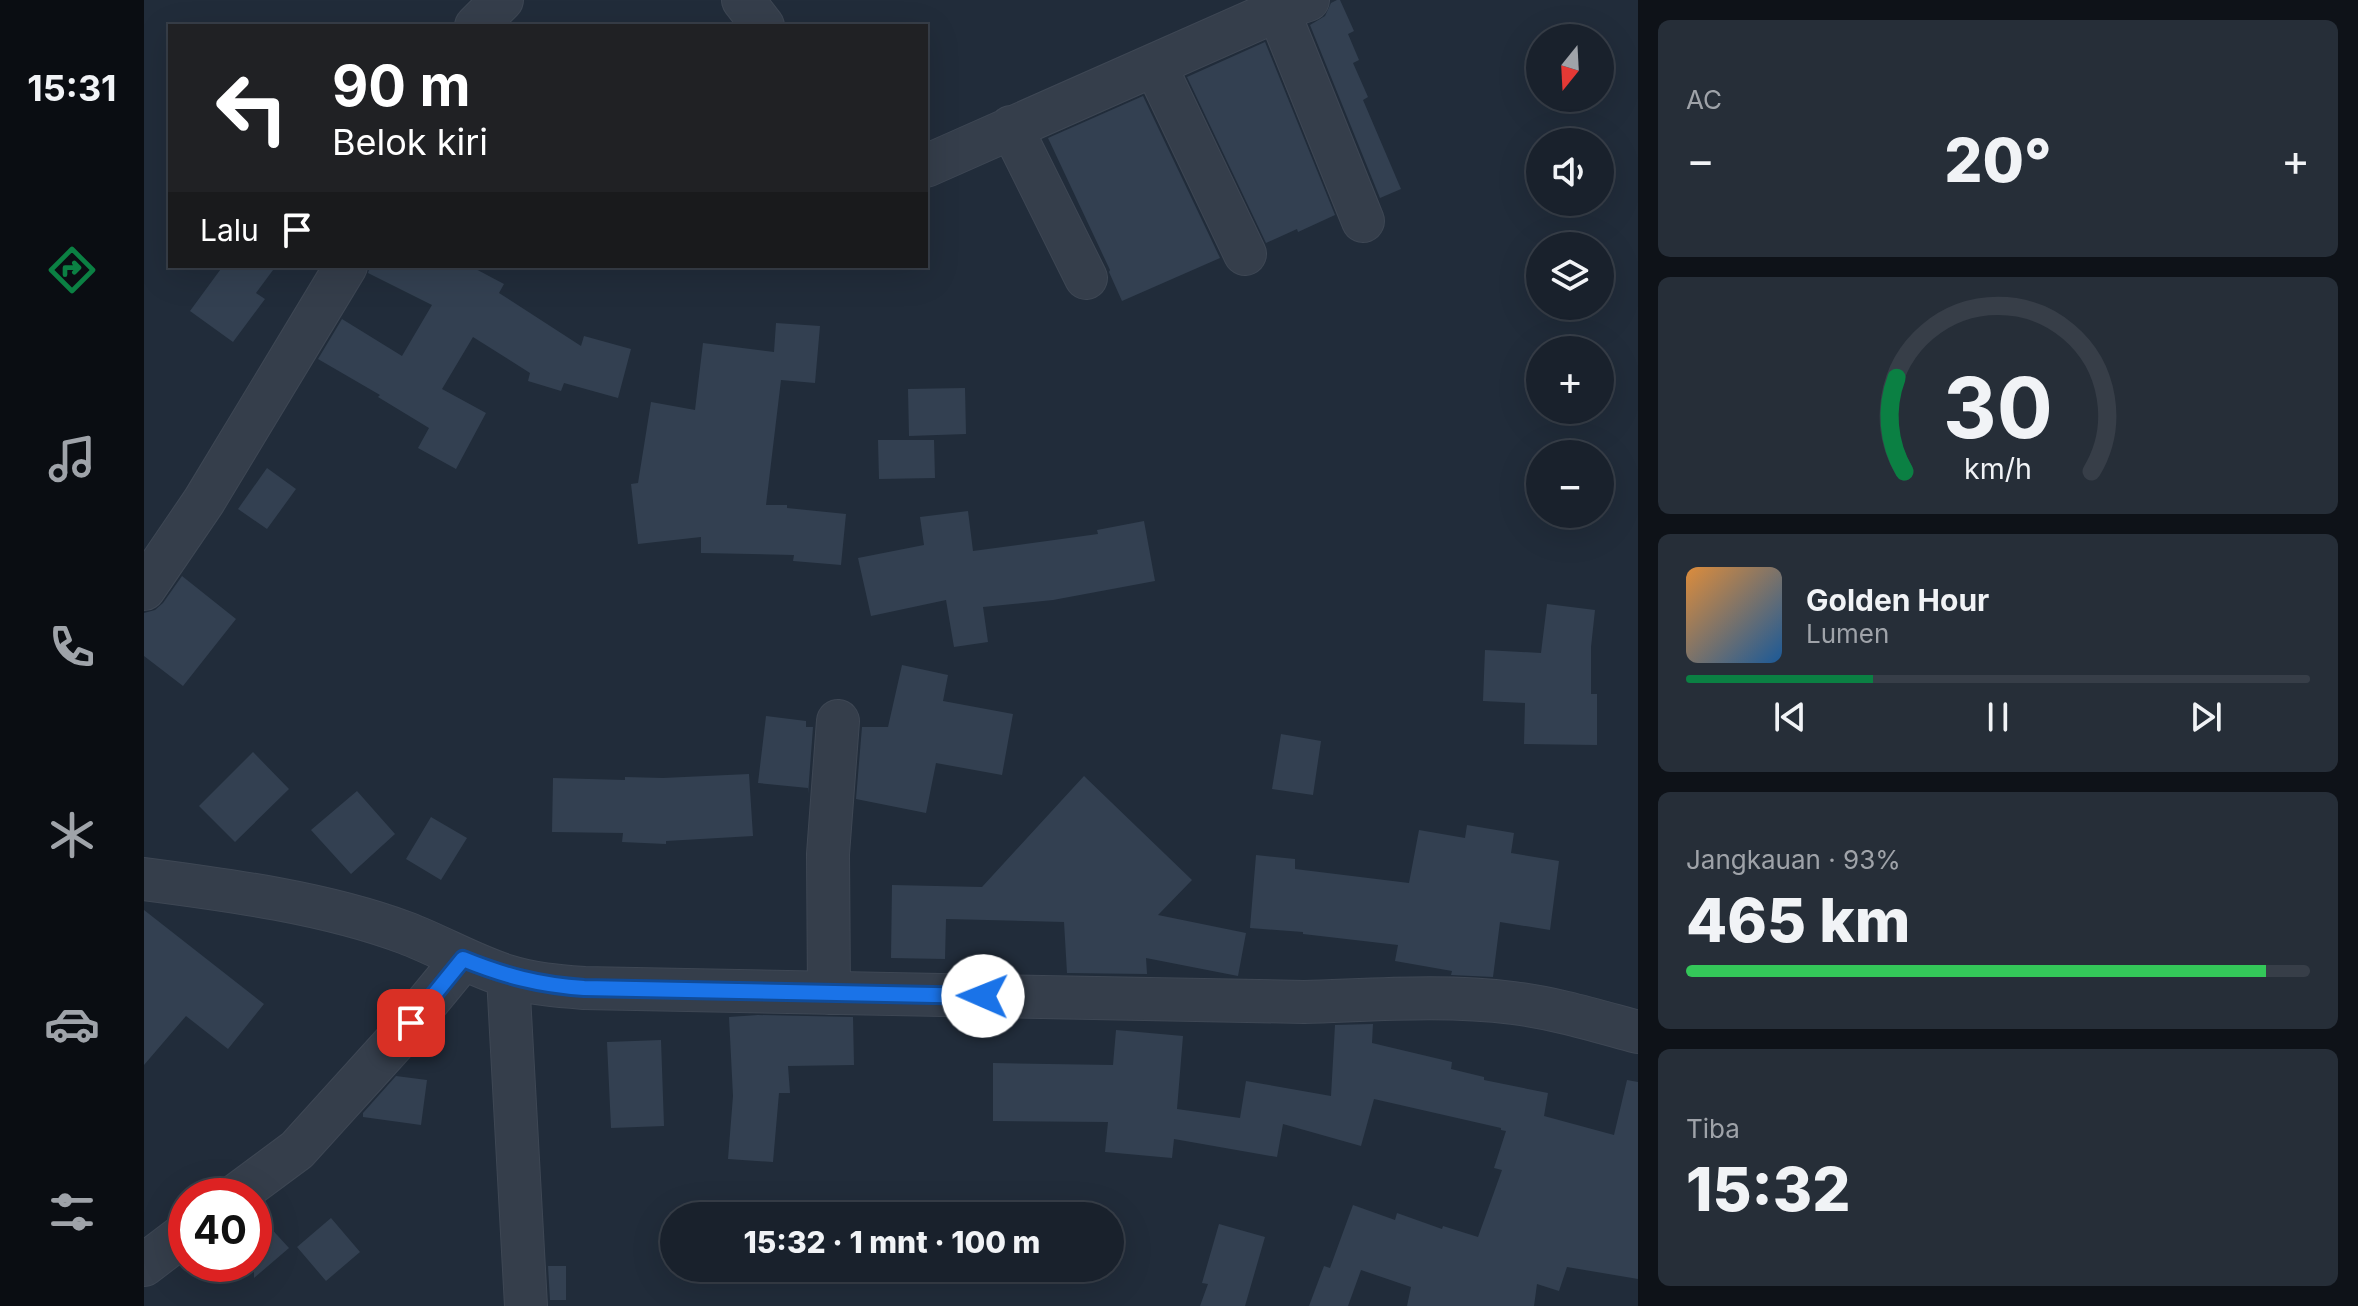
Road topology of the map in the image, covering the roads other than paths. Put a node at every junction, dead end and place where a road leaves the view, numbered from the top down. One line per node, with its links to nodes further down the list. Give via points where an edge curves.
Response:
1 (502, 0): 4 (street)
2 (743, 0): 5 (street)
3 (1293, 5): 6 (street); 9 (street)
4 (478, 24)
5 (761, 24)
6 (1155, 65): 7 (street); 10 (street)
7 (1011, 127): 8 (street); 12 (street)
8 (928, 165)
9 (1363, 221)
10 (1245, 254)
11 (345, 268): 13 (street, via 204,501)
12 (1086, 278)
13 (144, 589)
14 (838, 721): 18 (street, via 828,854)
15 (144, 879): 16 (street, via 330,911 406,933)
16 (463, 959): 17 (street); 20 (street, via 297,1150)
17 (508, 977): 18 (street, via 584,988); 23 (street)
18 (829, 993): 19 (street, via 1480,1000 1569,1013)
19 (1638, 1032)
20 (259, 1178)
21 (168, 1247): 22 (street)
22 (144, 1265)
23 (526, 1306)

